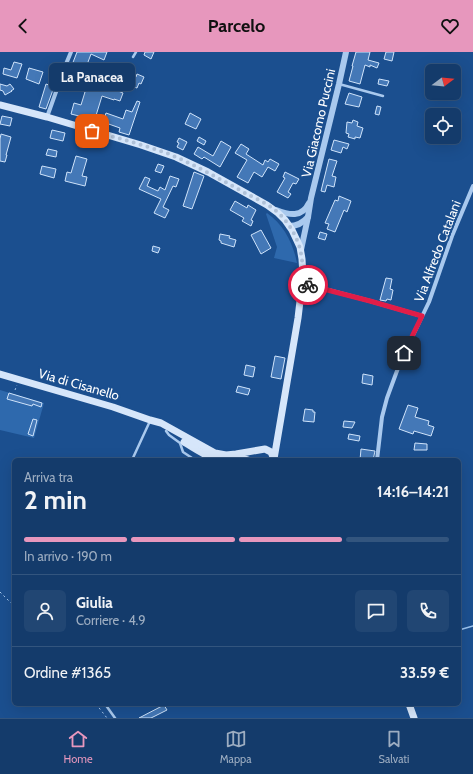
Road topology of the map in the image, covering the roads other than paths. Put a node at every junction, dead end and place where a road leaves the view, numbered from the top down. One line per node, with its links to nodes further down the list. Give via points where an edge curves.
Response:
1 (71, 52): 8 (street)
2 (136, 52): 4 (lane)
3 (346, 52): 5 (street, Via Giacomo Puccini)
4 (134, 57)
5 (339, 84): 6 (lane); 10 (street, Via Giacomo Puccini)
6 (384, 96)
7 (0, 105): 8 (main road)
8 (47, 117): 11 (main road, via 176,157)
9 (473, 186): 17 (street, Via Alfredo Catalani)
10 (311, 198): 12 (street, Via Giacomo Puccini); 13 (street, Via Giacomo Puccini)
11 (274, 209): 12 (street, via 292,214); 14 (main road)
12 (304, 212): 14 (street, Via Giacomo Puccini)
13 (308, 217): 14 (street, via 299,225); 15 (street, Via Giacomo Puccini)
14 (289, 226): 15 (main road)
15 (301, 250): 16 (main road)
16 (302, 283): 17 (street); 20 (main road)
17 (422, 316): 31 (street, Via Alfredo Catalani, via 401,360 387,398)
18 (0, 374): 19 (main road, Via di Cisanello)
19 (150, 420): 21 (main road, Via di Cisanello); 22 (main road, Via di Cisanello, via 161,423); 25 (lane)
20 (279, 426): 23 (main road, via 273,442); 29 (main road)
21 (166, 431): 22 (main road, Via di Cisanello); 24 (lane, via 180,443)
22 (191, 443): 23 (main road, Via di Cisanello, via 221,454); 24 (lane); 27 (main road, Via di Cisanello)
23 (261, 450): 28 (main road); 30 (main road, via 271,452)
24 (183, 452): 26 (lane)
25 (133, 458)
26 (192, 458)
27 (213, 458)
28 (252, 458)
29 (274, 458)
30 (274, 458)
31 (376, 458)
32 (106, 706): 34 (lane)
33 (410, 706): 35 (main road)
34 (115, 718)
35 (414, 718)

